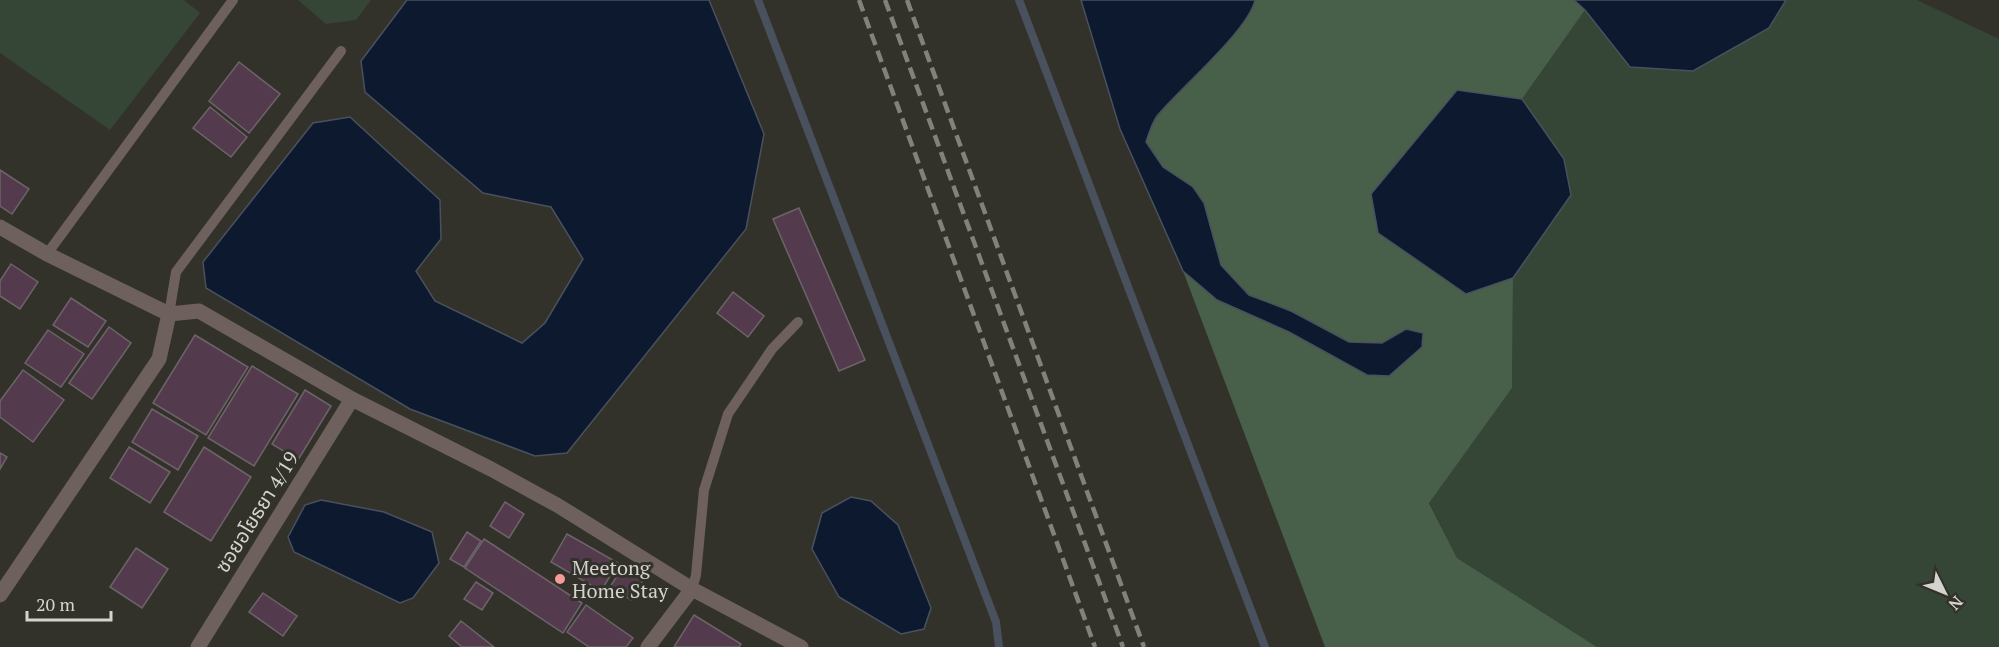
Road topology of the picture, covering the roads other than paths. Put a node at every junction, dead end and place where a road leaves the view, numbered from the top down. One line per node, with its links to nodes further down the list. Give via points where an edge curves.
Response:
1 (233, 0): 4 (lane)
2 (341, 51): 5 (lane, via 176,273)
3 (0, 227): 4 (street)
4 (47, 254): 5 (street)
5 (169, 314): 7 (street, via 199,311); 9 (street, via 159,359)
6 (798, 322): 8 (lane, via 772,349 728,414 704,490)
7 (352, 399): 8 (street, via 548,500); 10 (street, ซอยอโยธยา 4/19)
8 (692, 589): 11 (street); 12 (street)
9 (0, 595)
10 (198, 647)
11 (648, 647)
12 (801, 647)

